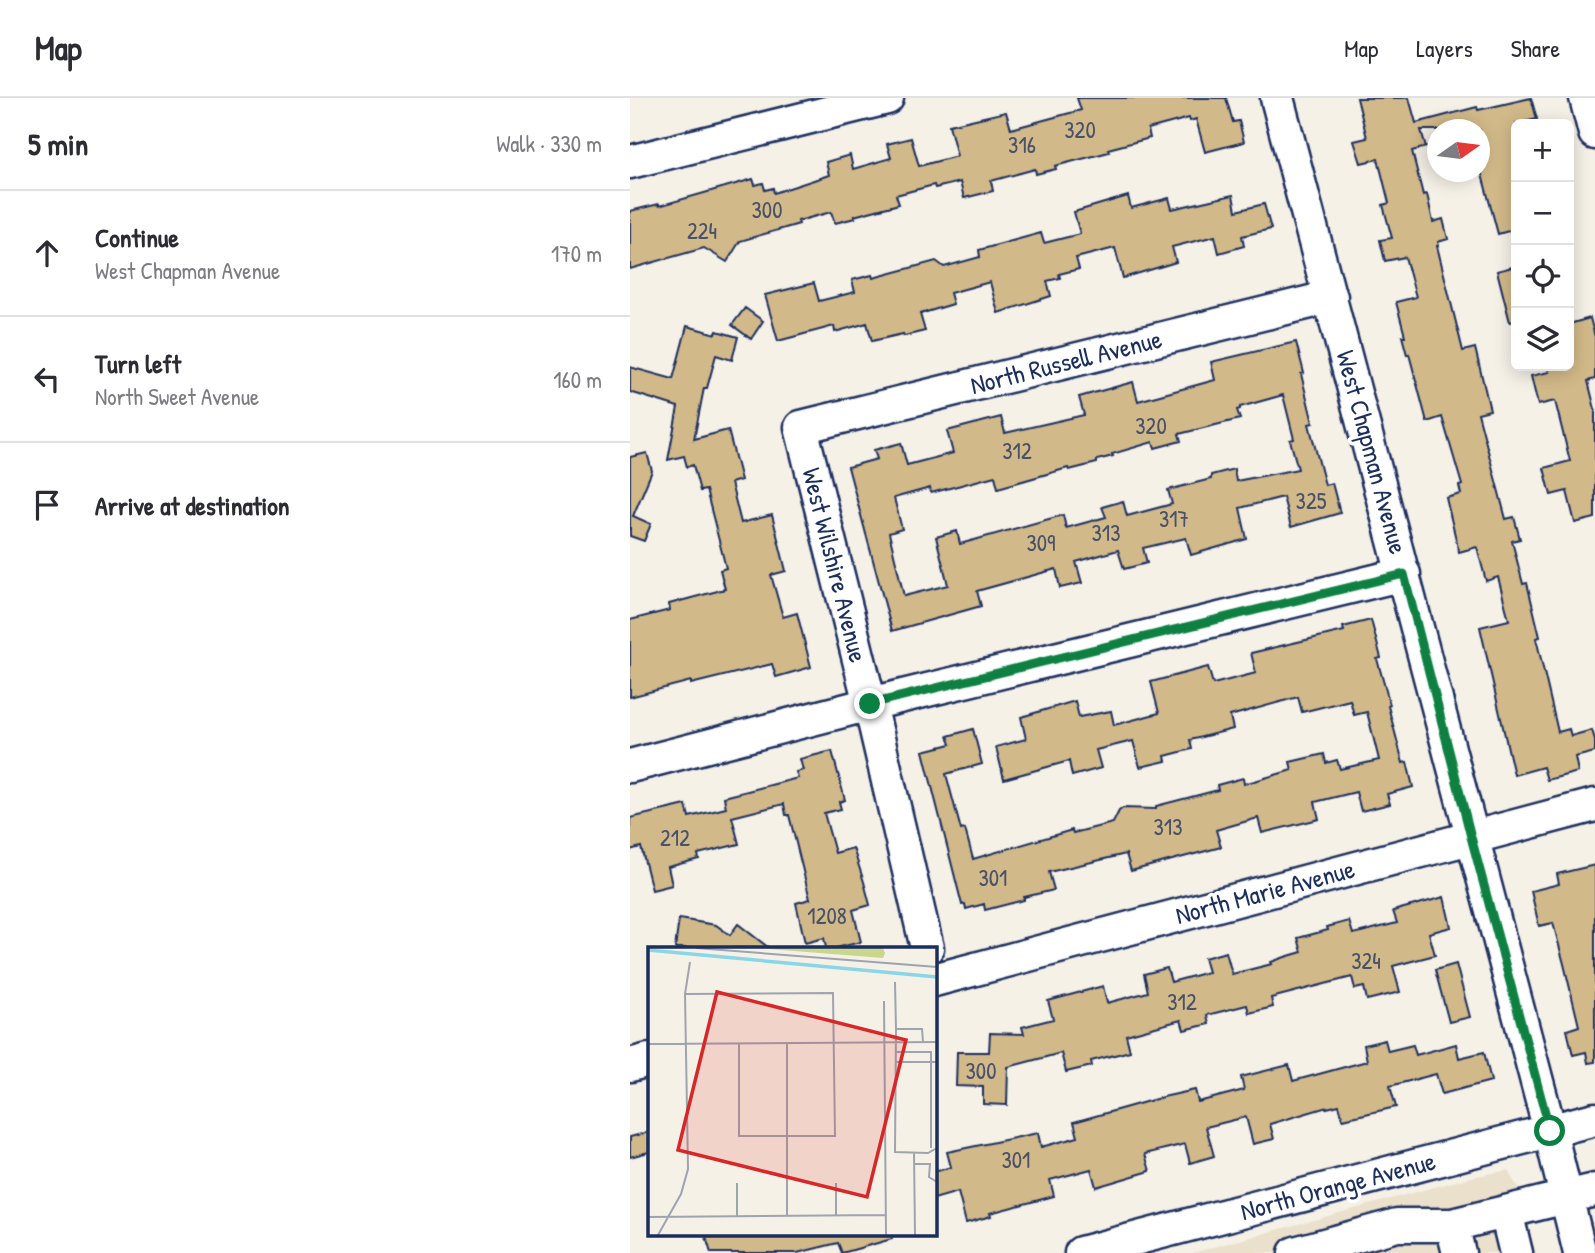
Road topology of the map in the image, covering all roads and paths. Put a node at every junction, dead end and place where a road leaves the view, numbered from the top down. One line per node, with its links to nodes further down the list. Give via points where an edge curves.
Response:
1 (887, 98): 5 (street)
2 (1277, 98): 6 (street, West Chapman Avenue)
3 (1586, 98): 4 (street)
4 (1595, 133)
5 (630, 162)
6 (1331, 297): 7 (street, North Russell Avenue); 8 (street, West Chapman Avenue)
7 (801, 428): 9 (street, West Wilshire Avenue)
8 (1404, 574): 9 (street); 12 (street, West Chapman Avenue)
9 (870, 704): 10 (street); 13 (street, West Wilshire Avenue)
10 (630, 766)
11 (1595, 805): 12 (street, North Marie Avenue)
12 (1471, 837): 14 (street, North Marie Avenue); 18 (street, West Chapman Avenue)
13 (927, 947)
14 (936, 978)
15 (648, 1060): 16 (street)
16 (630, 1065)
17 (1595, 1119): 18 (street, North Orange Avenue)
18 (1550, 1131): 19 (street, West Chapman Avenue); 22 (street, North Orange Avenue)
19 (1581, 1193): 20 (street); 25 (street, West Chapman Avenue)
20 (1506, 1212): 21 (street); 24 (street)
21 (1455, 1239): 23 (street, via 1397,1225)
22 (1081, 1253)
23 (1295, 1253)
24 (1516, 1253)
25 (1580, 1253)

